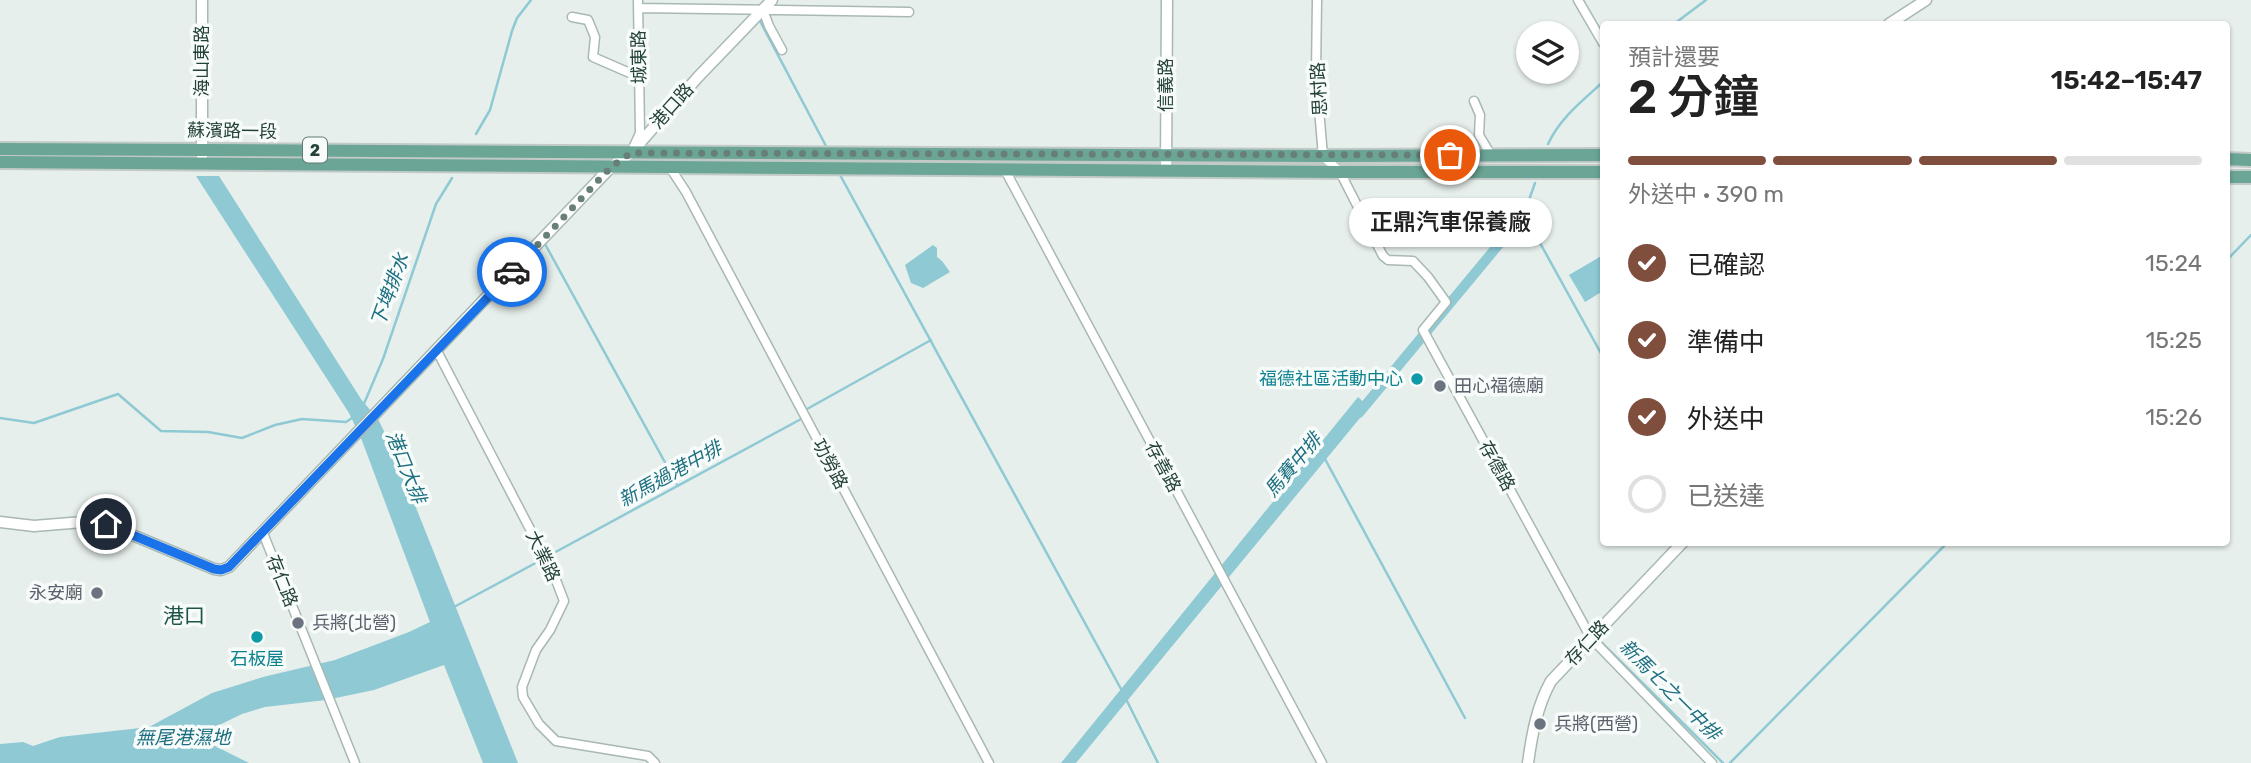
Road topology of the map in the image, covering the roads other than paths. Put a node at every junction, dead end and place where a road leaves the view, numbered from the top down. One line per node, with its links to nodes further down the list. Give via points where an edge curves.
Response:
1 (202, 0): 16 (street, 海山東路)
2 (772, 0): 8 (street, 港口路)
3 (1167, 0): 20 (street, 信義路)
4 (1317, 0): 23 (street, 思村路)
5 (1578, 0): 12 (street)
6 (1926, 0): 11 (street)
7 (638, 4): 8 (street); 14 (street, 城東路)
8 (762, 10): 9 (street); 13 (street); 19 (street, 港口路)
9 (909, 12)
10 (572, 17): 14 (street, via 588,20 595,37 593,57)
11 (1894, 21)
12 (1600, 38)
13 (782, 50)
14 (639, 77): 19 (street, 城東路, via 640,133)
15 (1474, 101): 21 (street, via 1480,115 1479,135)
16 (202, 148): 17 (main road, 蘇濱路一段 / 2); 18 (main road, 蘇濱路一段 / 2); 27 (street, 海山東路)
17 (0, 149)
18 (395, 152): 19 (main road, 蘇濱路一段 / 2); 28 (main road)
19 (631, 153): 20 (main road, 2); 30 (street, 港口路)
20 (1166, 154): 23 (main road, 2); 32 (street, 信義路)
21 (1491, 155): 22 (main road, 2); 23 (main road, 2)
22 (1600, 155)
23 (1323, 156): 33 (street)
24 (2230, 159): 25 (main road)
25 (2251, 160)
26 (0, 162): 27 (main road, 蘇濱路一段 / 2)
27 (201, 163): 28 (main road, 蘇濱路一段 / 2)
28 (396, 165): 30 (main road, 蘇濱路一段 / 2)
29 (669, 166): 30 (main road, 2); 31 (main road, 2); 44 (street, 功勞路)
30 (611, 167): 37 (street, 港口路)
31 (1006, 170): 32 (main road, 2); 45 (street, 存善路)
32 (1166, 170): 33 (main road, 2)
33 (1340, 172): 34 (main road, 2); 41 (street, 存德路, via 1383,256 1413,261 1446,302 1423,330)
34 (1600, 172)
35 (2230, 177): 36 (main road)
36 (2251, 177)
37 (437, 351): 39 (street, 港口路); 43 (street, 大業路, via 564,601 536,650 522,687 523,697 538,724 556,741 648,756)
38 (0, 522): 39 (street, via 106,524 221,570 236,562)
39 (263, 533): 42 (street, 存仁路, via 290,611)
40 (1679, 546): 41 (street, 存仁路)
41 (1591, 638): 46 (street, 存仁路, via 1547,688); 47 (street, 存德路)
42 (355, 763)
43 (655, 763)
44 (989, 763)
45 (1322, 763)
46 (1528, 763)
47 (1712, 763)

